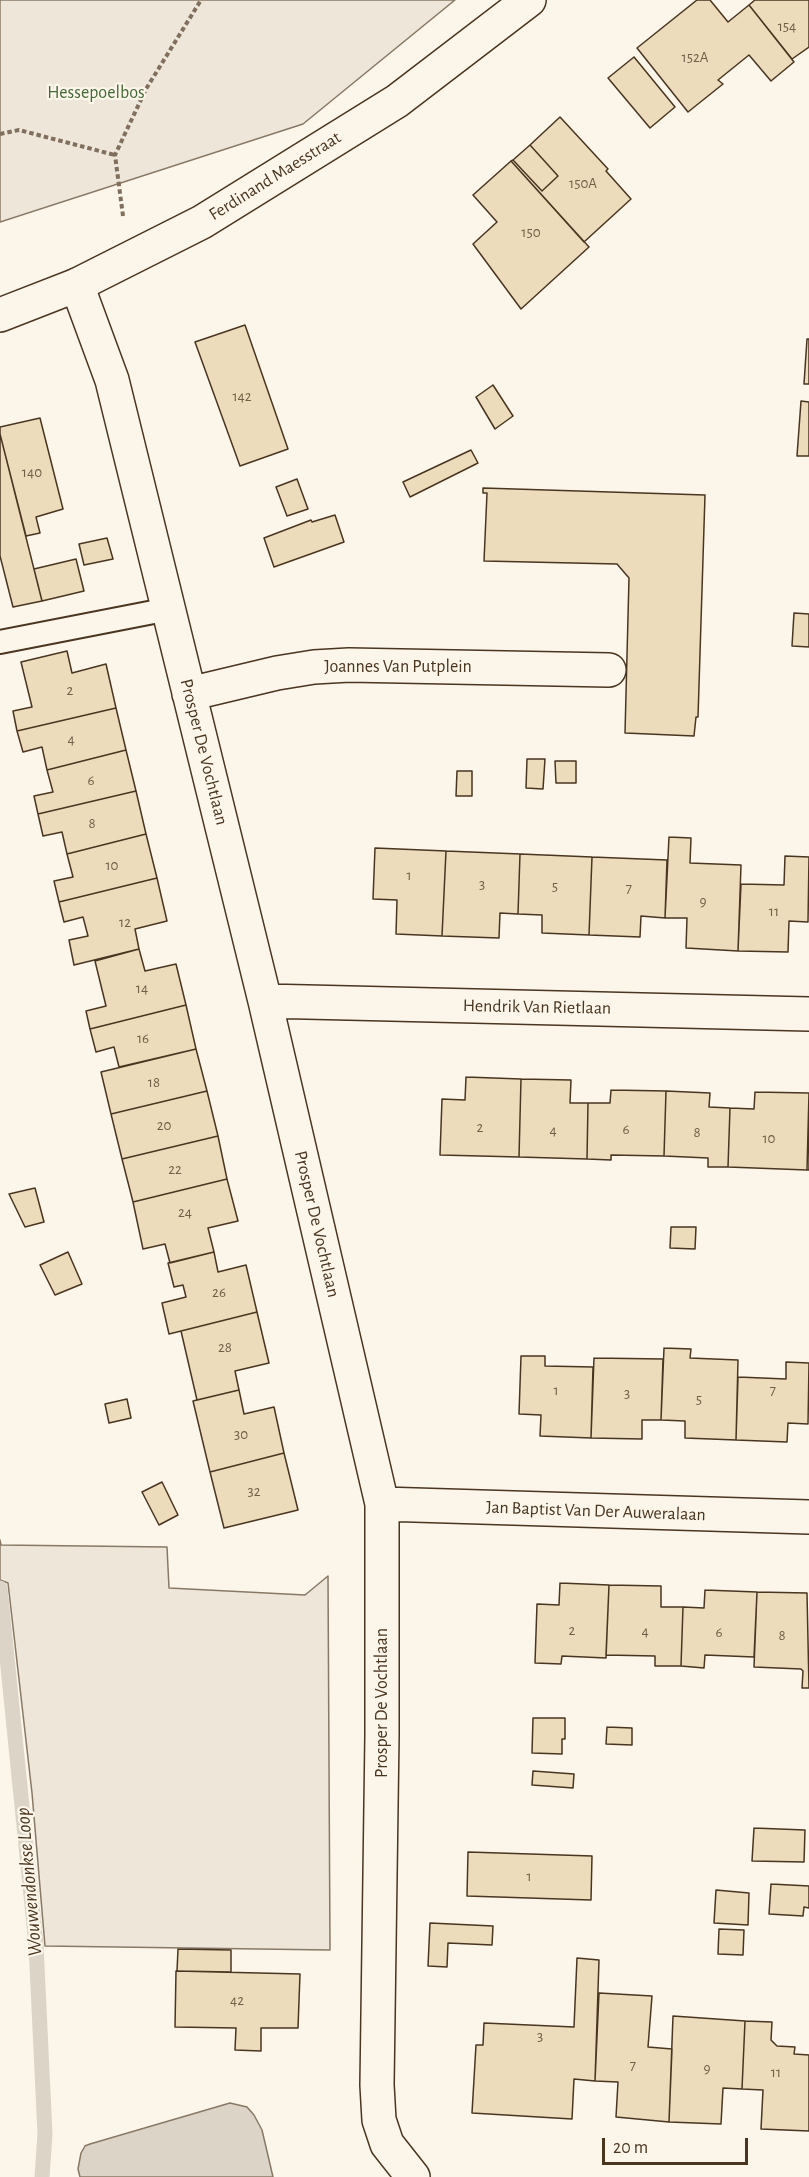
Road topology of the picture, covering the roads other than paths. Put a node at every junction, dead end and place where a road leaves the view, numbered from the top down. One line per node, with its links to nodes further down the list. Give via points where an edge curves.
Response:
1 (529, 0): 2 (street, Ferdinand Maesstraat, via 397,101 202,222)
2 (77, 285): 3 (street, Ferdinand Maesstraat); 4 (street, Prosper De Vochtlaan, via 112,380)
3 (0, 315)
4 (169, 609): 5 (lane); 7 (street, Prosper De Vochtlaan)
5 (0, 642)
6 (609, 670): 7 (street, Joannes Van Putplein, via 314,667)
7 (189, 694): 8 (street, Prosper De Vochtlaan)
8 (265, 1001): 9 (street, Hendrik Van Rietlaan); 10 (street, Prosper De Vochtlaan)
9 (809, 1014)
10 (382, 1504): 11 (street, Jan Baptist Van Der Auweralaan); 12 (street, Prosper De Vochtlaan, via 376,2085 379,2120 387,2144)
11 (809, 1518)
12 (413, 2177)

